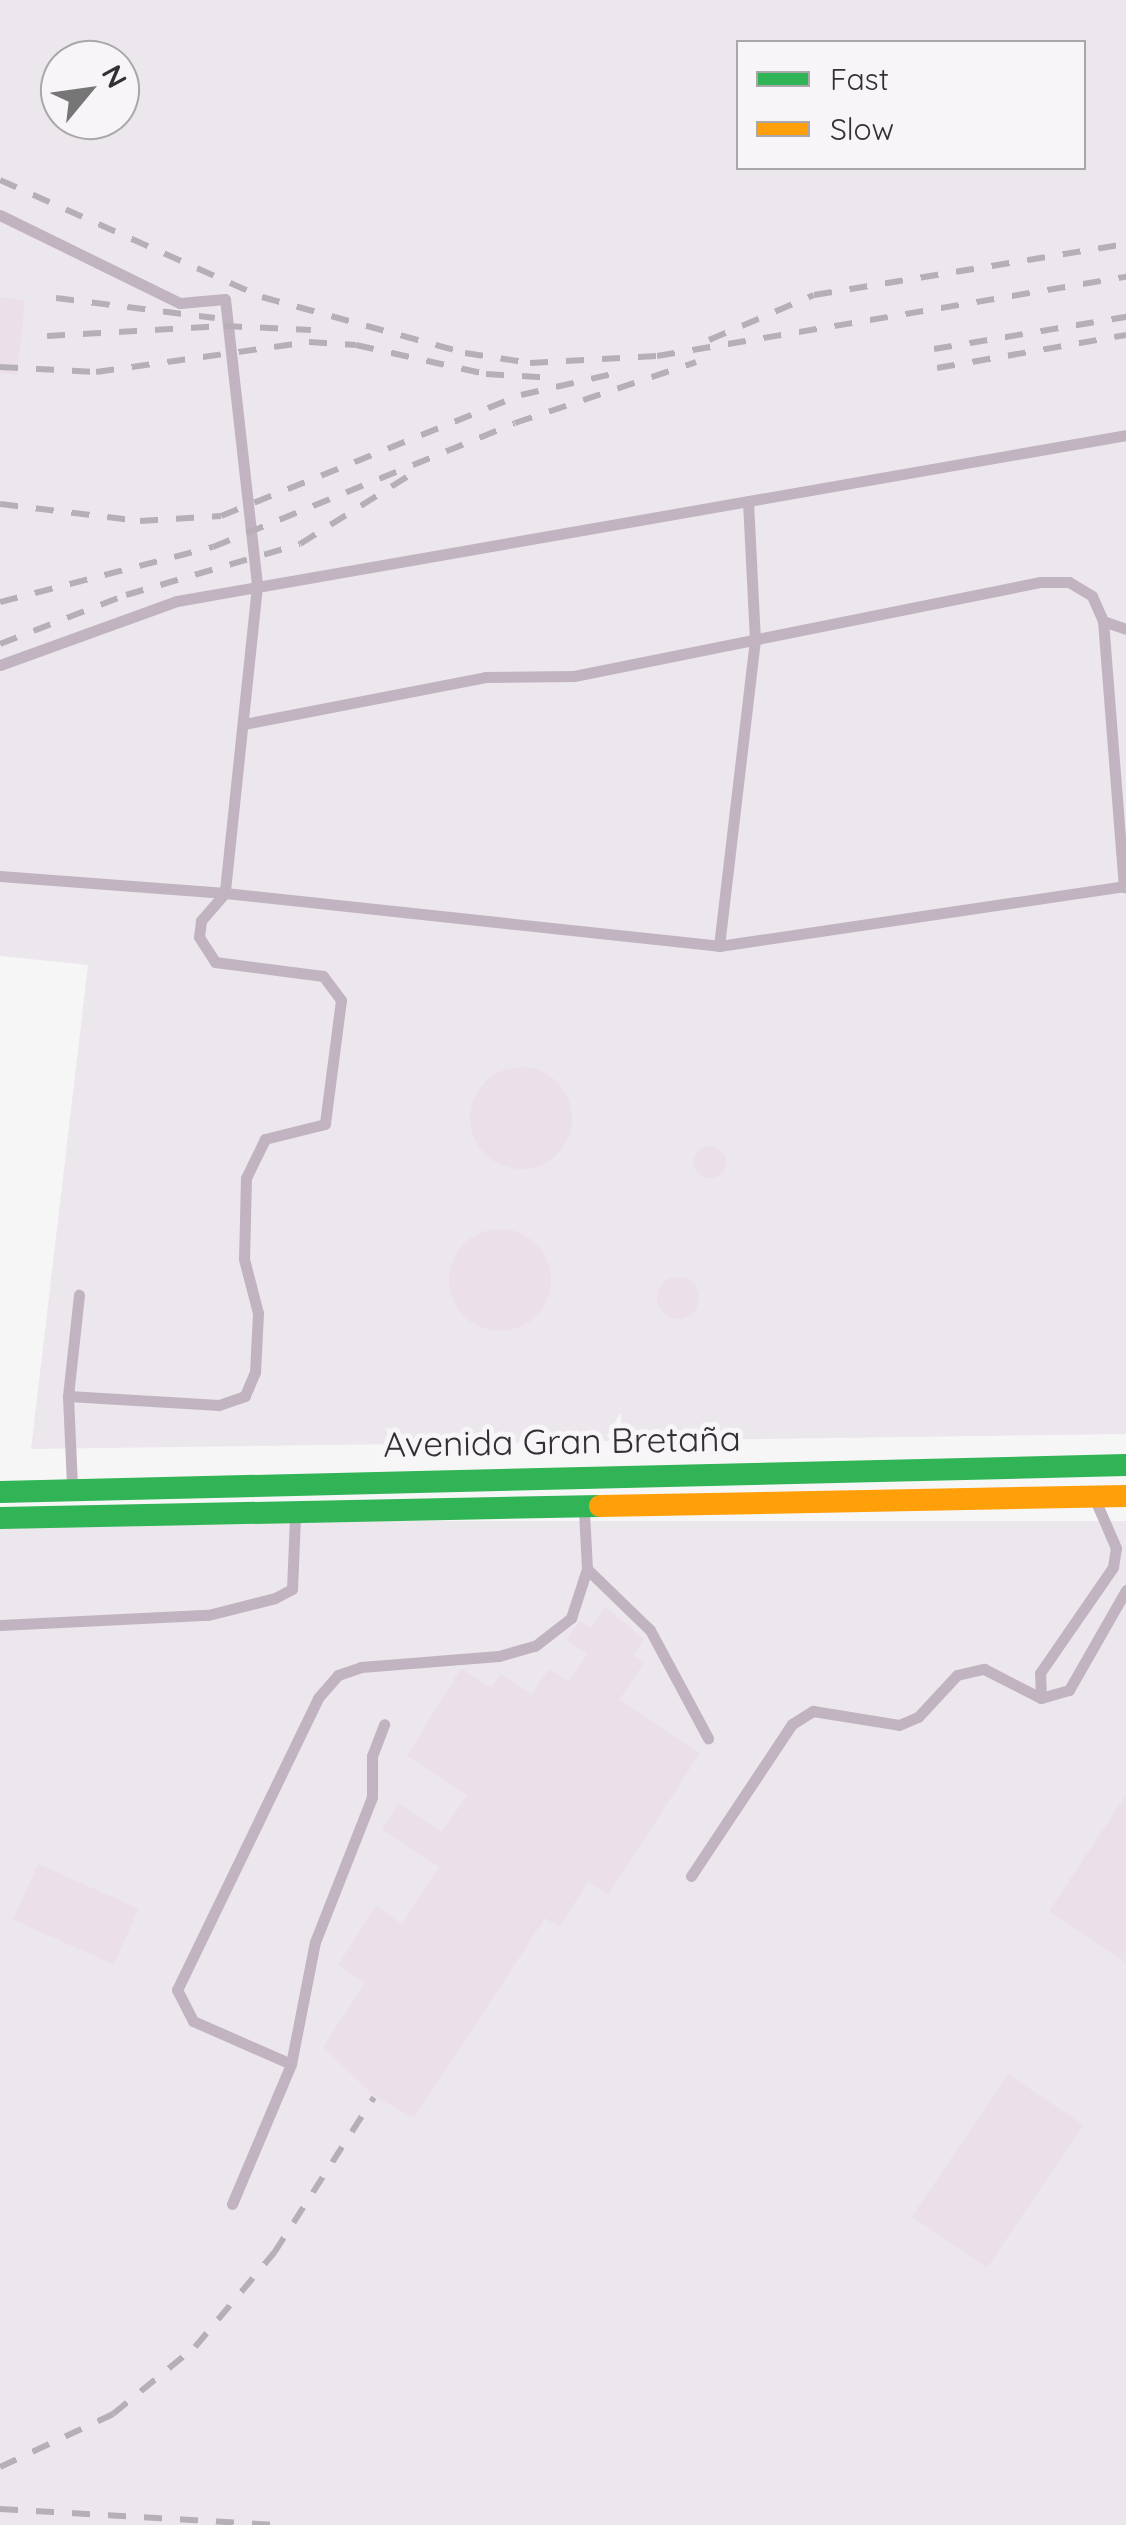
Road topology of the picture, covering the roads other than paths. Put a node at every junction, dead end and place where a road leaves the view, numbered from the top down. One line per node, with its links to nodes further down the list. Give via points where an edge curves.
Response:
1 (0, 214): 4 (lane, via 180,303 226,298)
2 (1126, 436): 3 (lane)
3 (748, 501): 4 (lane); 7 (lane)
4 (258, 586): 8 (lane, via 126,616); 9 (lane)
5 (1103, 621): 6 (lane); 7 (lane, via 1092,596 1069,582 1040,582); 11 (lane)
6 (1126, 629)
7 (755, 640): 9 (lane, via 574,676 485,678); 13 (lane)
8 (0, 666)
9 (244, 724): 12 (lane)
10 (0, 876): 12 (lane)
11 (1125, 886): 13 (lane)
12 (225, 893): 13 (lane); 15 (lane, via 201,921 199,937 215,962 323,976 341,1000 325,1124 266,1139 246,1178 244,1259 258,1313 255,1372 245,1396 219,1405)
13 (719, 946)
14 (79, 1295): 15 (lane)
15 (68, 1396): 18 (lane)
16 (1126, 1465): 18 (main road, Avenida Gran Bretaña)
17 (0, 1492): 18 (main road, Avenida Gran Bretaña)
18 (72, 1492)
19 (1094, 1496): 20 (main road, Avenida Gran Bretaña); 21 (main road, Avenida Gran Bretaña); 25 (lane, via 1116,1548)
20 (1126, 1496)
21 (584, 1507): 22 (main road, Avenida Gran Bretaña); 24 (lane)
22 (295, 1513): 23 (main road, Avenida Gran Bretaña); 27 (lane, via 292,1589 275,1598 208,1614)
23 (0, 1518)
24 (587, 1568): 30 (lane, via 650,1630); 32 (lane, via 571,1618 535,1646 500,1656 361,1667 338,1675 318,1698 177,1990 192,2021)
25 (1097, 1591): 26 (lane); 28 (lane, via 1040,1673)
26 (1124, 1594): 28 (lane, via 1069,1690)
27 (0, 1624)
28 (1041, 1698): 31 (lane, via 984,1670 957,1675 918,1717 900,1725 813,1711 792,1724)
29 (384, 1724): 32 (lane, via 372,1756 372,1797 316,1942)
30 (708, 1738)
31 (691, 1876)
32 (291, 2064): 33 (lane)
33 (232, 2204)

